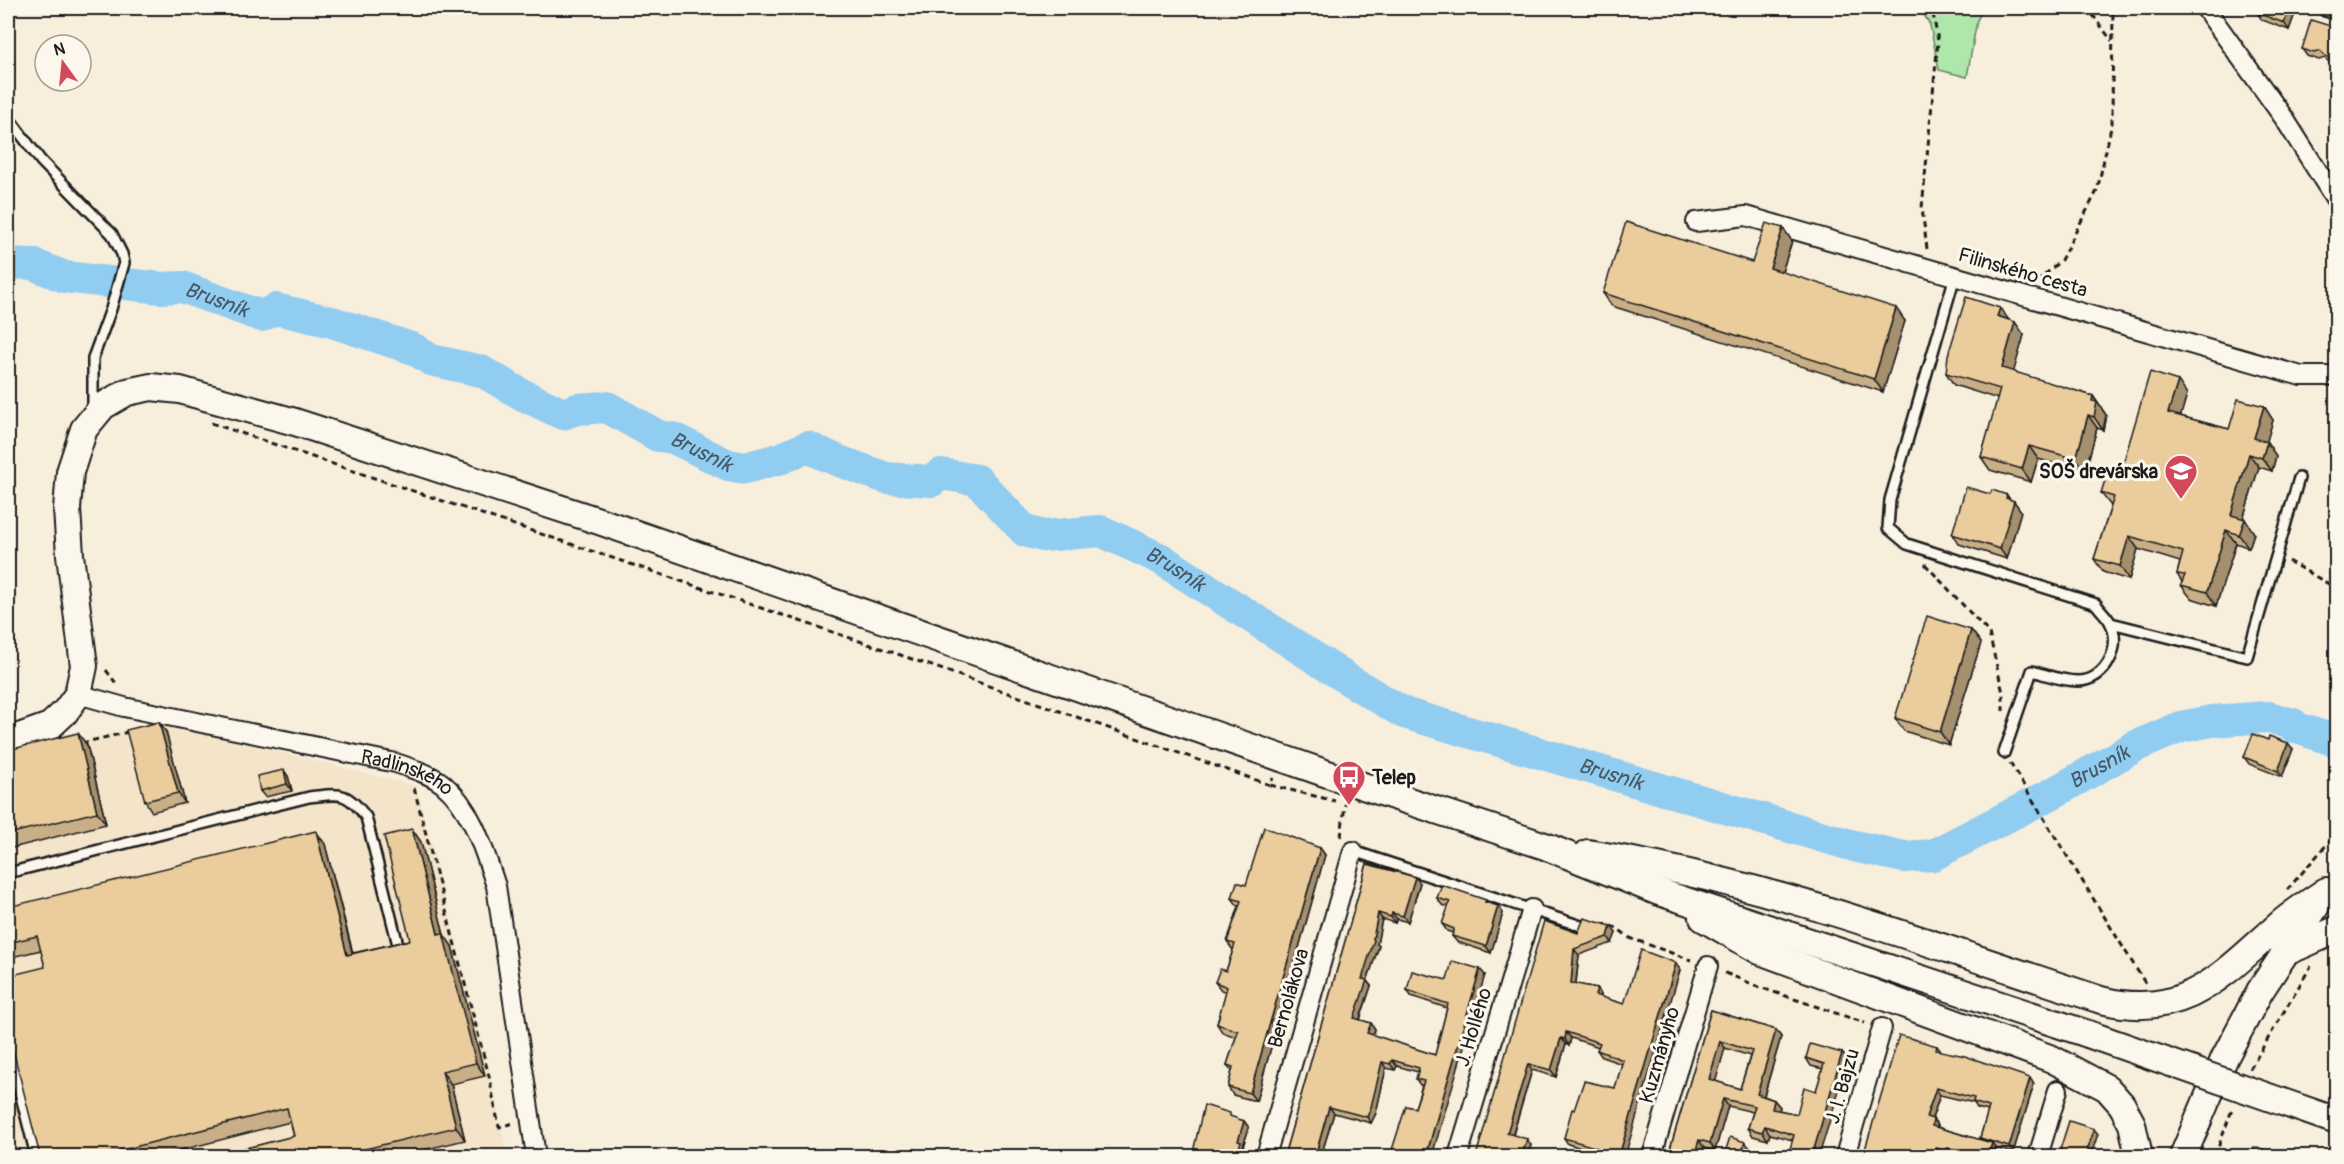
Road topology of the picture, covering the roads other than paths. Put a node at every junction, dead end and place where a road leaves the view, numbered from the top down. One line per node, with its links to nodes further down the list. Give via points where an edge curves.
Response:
1 (2205, 8): 5 (street)
2 (2325, 11): 3 (lane)
3 (2337, 14)
4 (8, 117): 9 (lane, via 41,161 112,234 124,263 93,358)
5 (2337, 200)
6 (1696, 222): 7 (street, Filinského cesta, via 1746,216)
7 (1955, 276): 8 (street, Filinského cesta, via 2301,376); 11 (lane, via 1890,500 1888,528 1907,544 2096,604)
8 (2337, 376)
9 (93, 415): 12 (main road, via 79,440 68,491 68,531 84,666); 16 (main road, via 115,397 152,387 180,390 306,425 599,521)
10 (2299, 478): 11 (lane, via 2247,657)
11 (2111, 624): 14 (lane, via 2115,646 2109,665 2093,677 2080,681 2032,671)
12 (78, 694): 13 (main road, via 51,726); 31 (street, Radlinského, via 396,763 422,772 457,798 484,850 496,886)
13 (8, 741)
14 (2004, 753)
15 (1347, 844): 20 (lane); 32 (street, Bernolákova)
16 (1545, 846): 18 (main road, via 1645,862 1830,910 2101,1000 2135,1006 2184,998 2210,985); 19 (main road)
17 (8, 873): 23 (lane, via 309,797 340,794 354,801 366,817)
18 (2331, 884): 24 (main road)
19 (1659, 892): 29 (main road, bridge, via 2088,1034); 37 (main road, via 1760,951 2052,1059 2108,1088 2132,1124)
20 (1532, 909): 21 (lane); 33 (street, J. Hollého)
21 (1581, 926)
22 (2337, 930): 24 (main road)
23 (398, 945)
24 (2284, 952): 38 (main road, via 2225,1057)
25 (1708, 966): 34 (street, Kuzmányho)
26 (1882, 1028): 35 (street, J. I. Bajzu)
27 (8, 1045): 30 (lane)
28 (2058, 1090): 36 (street)
29 (2335, 1121)
30 (36, 1156)
31 (536, 1156)
32 (1266, 1156)
33 (1458, 1156)
34 (1652, 1156)
35 (1845, 1156)
36 (2038, 1156)
37 (2139, 1156)
38 (2183, 1156)

